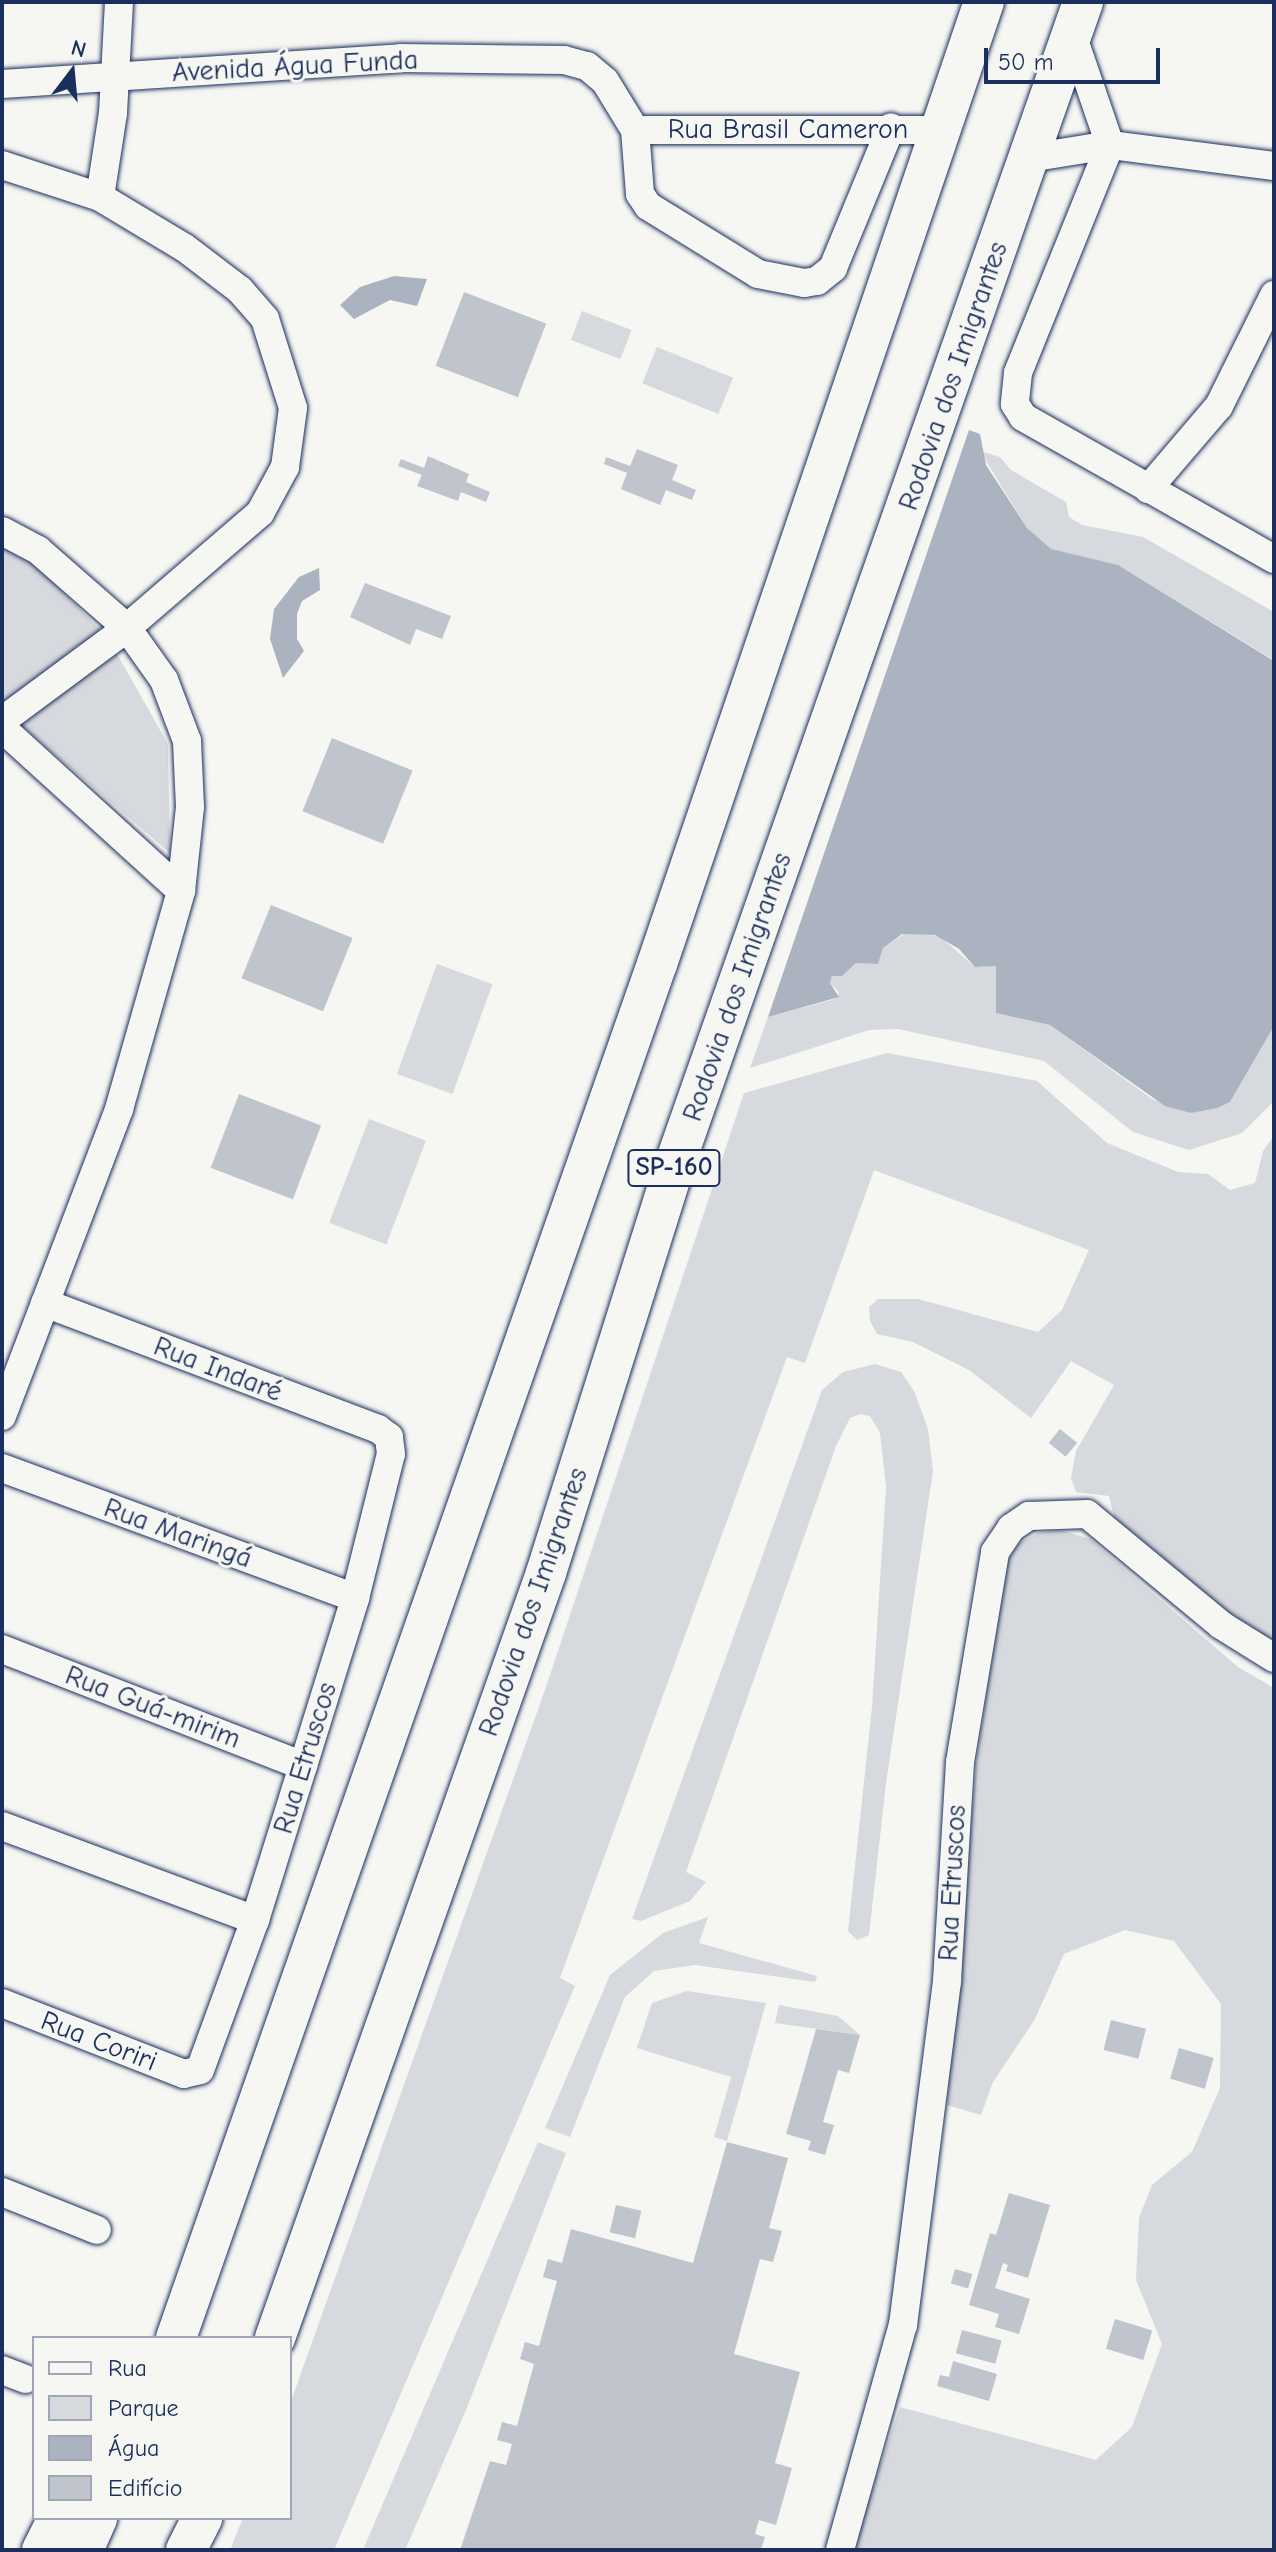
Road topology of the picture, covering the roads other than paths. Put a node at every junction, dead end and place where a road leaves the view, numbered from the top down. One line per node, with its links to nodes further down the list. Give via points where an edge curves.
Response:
1 (119, 2): 4 (street)
2 (984, 2): 8 (highway, SP-160)
3 (1078, 18): 9 (street); 10 (highway, Rodovia dos Imigrantes / SP-160)
4 (115, 76): 5 (street, Avenida Água Funda); 7 (street, Avenida Água Funda, via 401,58 564,60 587,66 605,81); 13 (street)
5 (2, 84)
6 (891, 127): 7 (street, Rua Brasil Cameron); 7 (street, via 833,268 817,281 804,283 758,274 648,206 640,194); 8 (street, Rua Brasil Cameron)
7 (635, 130)
8 (940, 130): 35 (highway, SP-160, via 657,964)
9 (1110, 145): 10 (street); 12 (street); 15 (street, via 1018,373 1015,404 1023,417)
10 (1029, 158): 39 (highway, Rodovia dos Imigrantes / SP-160, via 673,1169 546,1573)
11 (2, 165): 13 (street)
12 (1274, 166)
13 (100, 197): 18 (street, via 185,248 240,290 265,319 281,356 293,408 285,467 260,513)
14 (1274, 295): 15 (street, via 1219,406)
15 (1148, 489): 17 (street)
16 (2, 531): 18 (street, via 38,550)
17 (1274, 559)
18 (127, 628): 19 (street); 21 (street, via 164,680 187,741 190,807)
19 (2, 721)
20 (2, 728): 21 (street)
21 (181, 891): 22 (street, via 119,1109)
22 (45, 1303): 23 (street); 24 (street, Rua Indaré)
23 (2, 1416)
24 (389, 1437): 26 (street, Rua Etruscos, via 391,1454)
25 (2, 1468): 26 (street, Rua Maringá)
26 (355, 1598): 29 (street, Rua Etruscos)
27 (2, 1649): 29 (street, Rua Guá-mirim)
28 (1274, 1658): 48 (street, Rua Etruscos, via 1221,1625 1087,1514 1029,1516 1011,1528 995,1552 960,1762 947,1981 903,2325)
29 (303, 1766): 31 (street, Rua Etruscos)
30 (2, 1826): 31 (street)
31 (255, 1920): 33 (street, Rua Etruscos)
32 (2, 2003): 33 (street, Rua Coriri, via 184,2074)
33 (196, 2073)
34 (2, 2192): 36 (street)
35 (220, 2214): 37 (highway); 38 (highway, SP-160)
36 (97, 2230)
37 (155, 2336)
38 (177, 2336)
39 (276, 2336)
40 (57, 2520): 44 (highway)
41 (96, 2520): 45 (highway)
42 (204, 2520): 46 (highway)
43 (204, 2520): 47 (highway)
44 (42, 2550)
45 (83, 2550)
46 (186, 2550)
47 (196, 2550)
48 (840, 2550)

